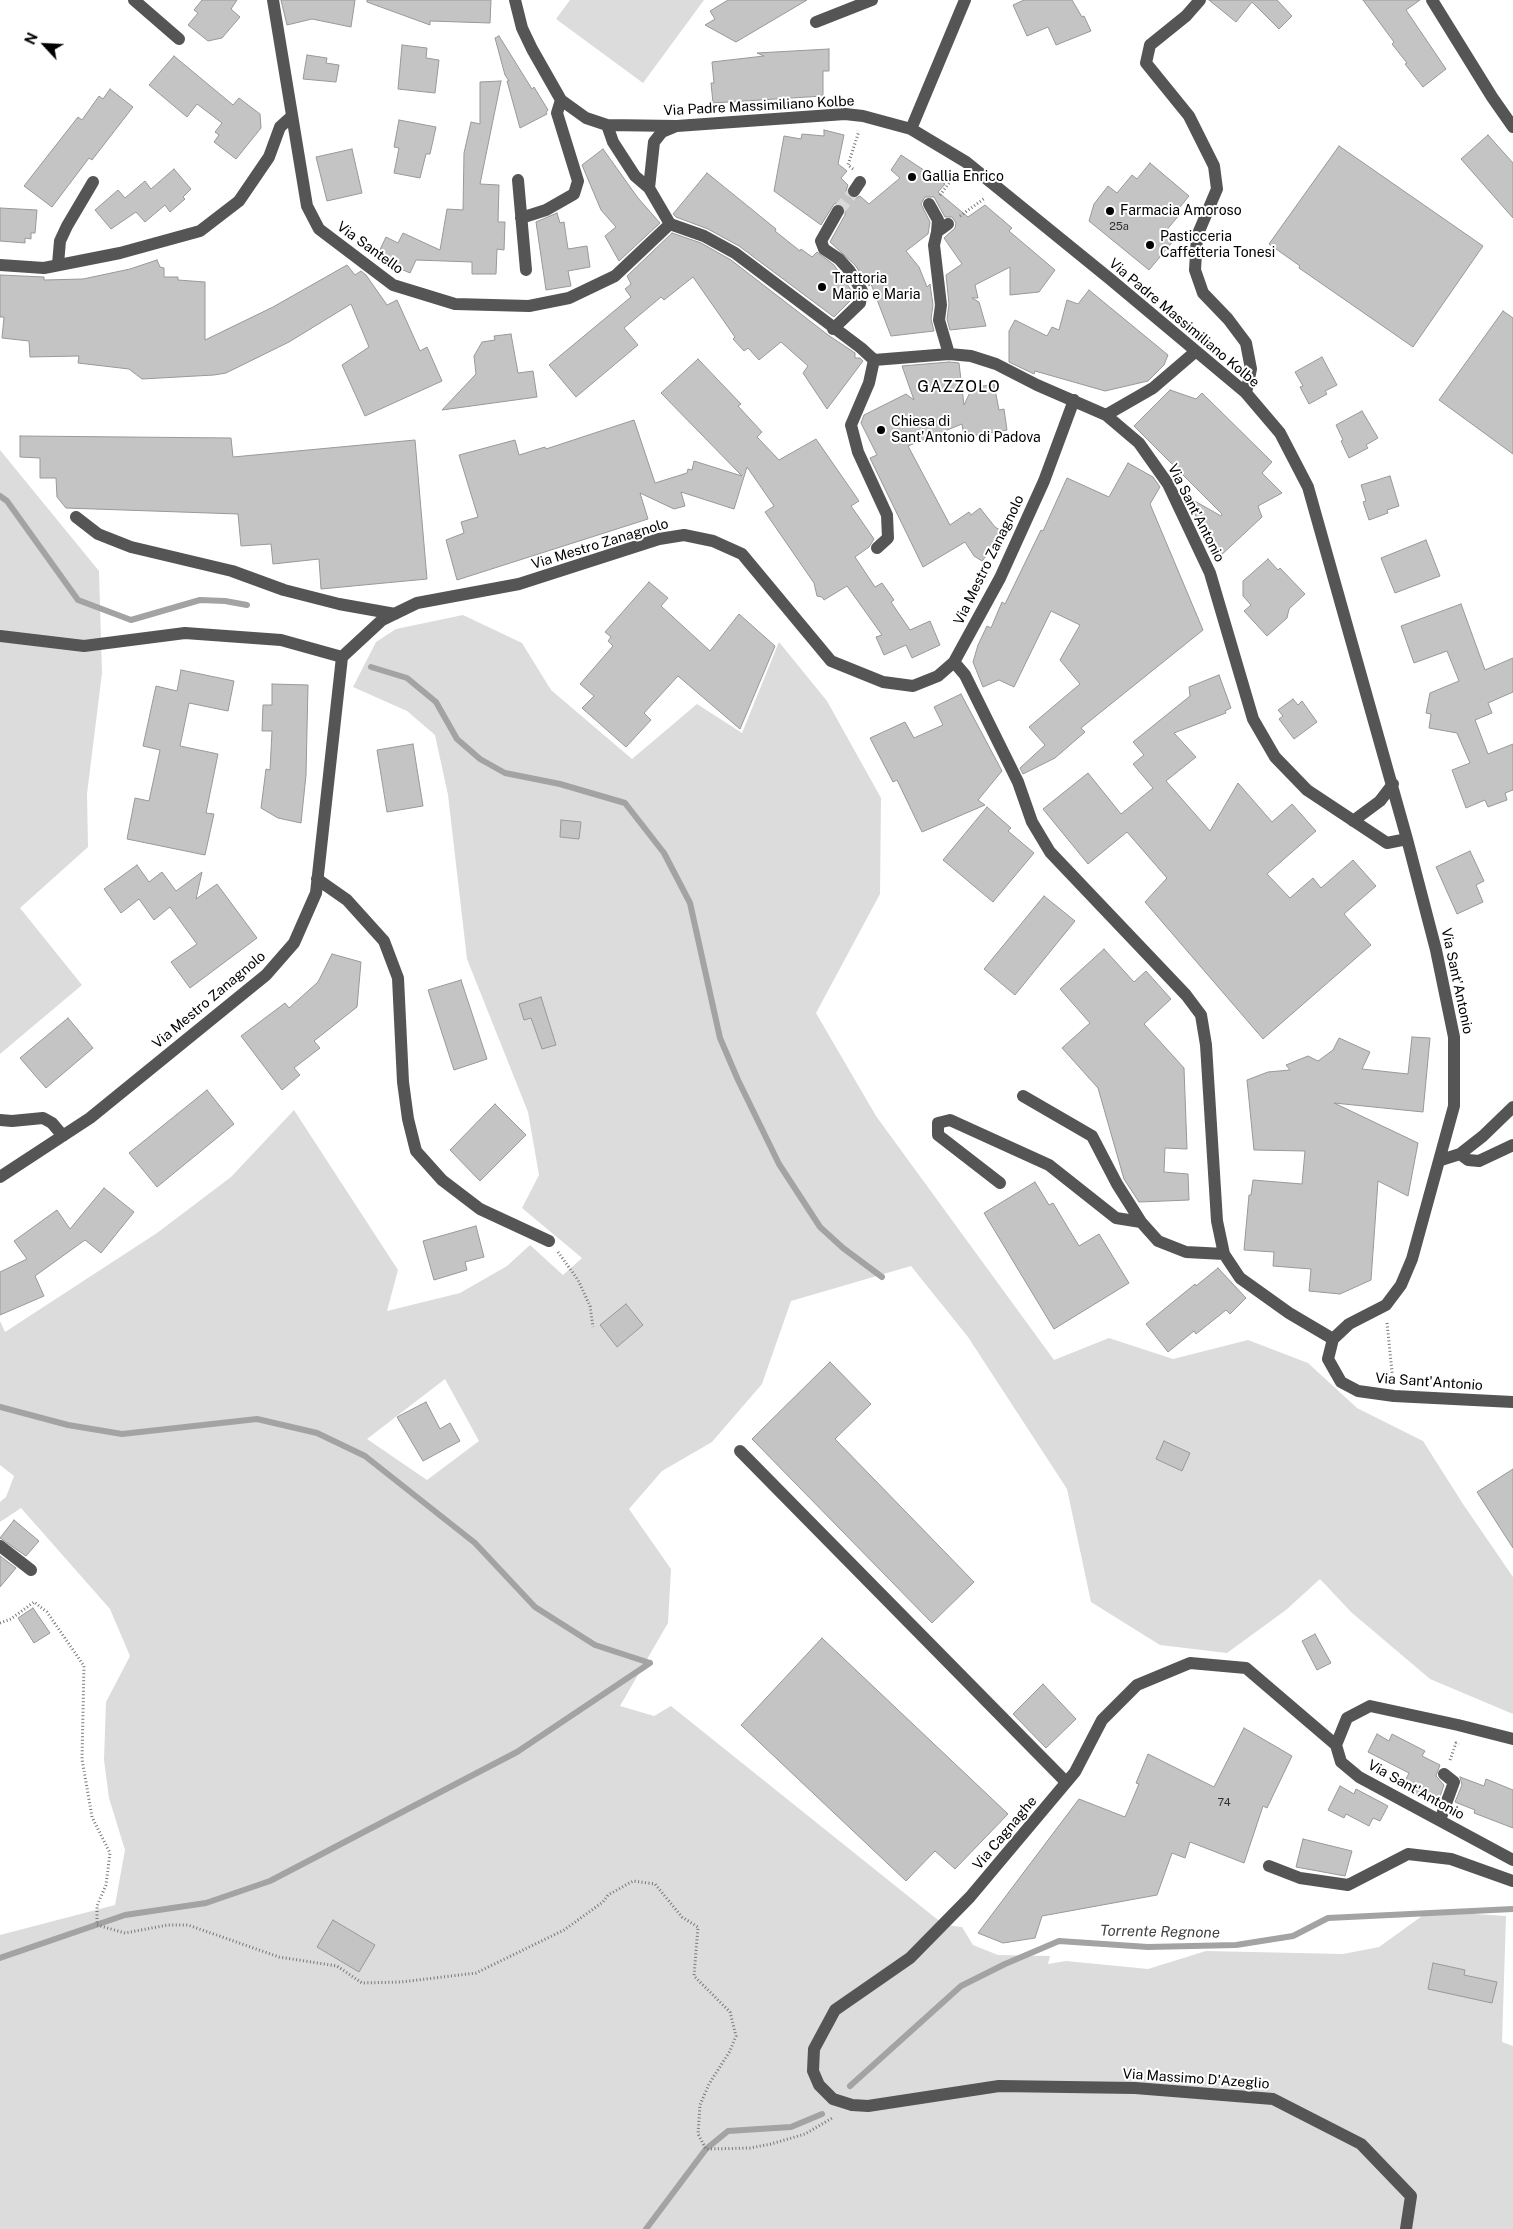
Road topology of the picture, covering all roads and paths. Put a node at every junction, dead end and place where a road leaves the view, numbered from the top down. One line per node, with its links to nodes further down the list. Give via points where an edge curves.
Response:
1 (134, 0): 9 (street)
2 (272, 0): 12 (street, Via Santello)
3 (515, 0): 10 (street, via 522,28)
4 (872, 0): 8 (street)
5 (965, 0): 16 (street)
6 (1200, 0): 37 (street, via 1186,16 1150,45 1146,63 1189,116 1214,166 1217,189 1197,236 1195,270 1203,292 1246,343 1251,370)
7 (1432, 0): 15 (street)
8 (816, 22)
9 (179, 39)
10 (561, 100): 13 (street, Via Padre Massimiliano Kolbe, via 586,118); 26 (street, via 556,113 578,181 574,194 546,210)
11 (863, 116): 14 (street, Via Padre Massimiliano Kolbe, via 795,116); 16 (street, Via Padre Massimiliano Kolbe); 20 (path, via 848,165 863,177)
12 (291, 117): 27 (street, Via Santello, via 307,206 319,229 393,285 455,304 529,306 569,298 614,276); 30 (street, via 280,127 270,157 238,201 200,231 120,253)
13 (607, 125): 14 (street, Via Padre Massimiliano Kolbe); 22 (street, via 613,142 635,176)
14 (677, 126): 22 (street, via 662,132 654,142)
15 (1513, 127)
16 (911, 129): 17 (street, Via Padre Massimiliano Kolbe)
17 (966, 162): 21 (street, Via Padre Massimiliano Kolbe); 23 (path)
18 (518, 180): 26 (street)
19 (93, 182): 30 (street, via 60,241)
20 (857, 186)
21 (996, 187): 28 (path, via 982,201); 34 (street, Via Padre Massimiliano Kolbe)
22 (650, 188): 27 (street)
23 (941, 194)
24 (929, 204): 29 (street, via 938,220)
25 (838, 211): 33 (street, via 821,241 824,249 849,270 862,291 860,303)
26 (521, 218): 32 (street)
27 (670, 224): 33 (street, via 704,236 735,253)
28 (948, 224): 29 (street)
29 (936, 232): 35 (street, via 934,245 941,305 939,320)
30 (58, 264): 31 (street, via 44,268)
31 (0, 265)
32 (526, 270)
33 (833, 328): 36 (street)
34 (1195, 352): 37 (street, Via Padre Massimiliano Kolbe); 39 (street, via 1153,388)
35 (949, 354): 36 (street, Via Sant'Antonio); 38 (street, Via Sant'Antonio, via 971,356 996,364)
36 (874, 360): 41 (street, via 869,383 852,425 858,452 887,515 888,538)
37 (1246, 393): 46 (street, Via Padre Massimiliano Kolbe, via 1280,433 1308,487)
38 (1074, 400): 39 (street, Via Sant'Antonio); 45 (street, Via Mestro Zanagnolo, via 1044,481 1000,578)
39 (1106, 415): 47 (street, Via Sant'Antonio, via 1139,443 1168,484 1191,530 1210,573 1253,719 1275,758 1307,790)
40 (76, 517): 42 (street, via 98,534 131,547 232,571 339,604)
41 (877, 548)
42 (395, 614): 44 (street, Via Mestro Zanagnolo, via 382,620); 45 (street, Via Mestro Zanagnolo, via 417,603 519,584 659,539 684,535 713,541 742,554 831,661 883,682 913,686 938,676)
43 (0, 636): 44 (street, via 84,646 185,633 281,640)
44 (342, 658): 49 (street, Via Mestro Zanagnolo)
45 (954, 662): 61 (street, via 965,675 1018,782 1032,822 1050,852 1186,995 1201,1015 1206,1045 1217,1221)
46 (1392, 784): 47 (street, via 1380,801); 48 (street, Via Sant'Antonio)
47 (1353, 821): 48 (street, Via Sant'Antonio, via 1387,843)
48 (1407, 839): 56 (street, Via Sant'Antonio, via 1436,950 1454,1037 1454,1106)
49 (318, 879): 53 (street, Via Mestro Zanagnolo, via 316,893 294,943 266,975 90,1118); 60 (street, via 347,900 384,941 398,978 403,1082 416,1151 442,1180 480,1208)
50 (1023, 1096): 59 (street, via 1092,1136)
51 (1513, 1107): 55 (street)
52 (0, 1120): 53 (street, via 43,1118)
53 (63, 1136): 57 (street, Via Mestro Zanagnolo)
54 (1513, 1145): 55 (street, via 1479,1161 1468,1160)
55 (1460, 1154): 56 (street)
56 (1441, 1160): 62 (street, Via Sant'Antonio, via 1412,1259 1401,1284)
57 (0, 1177)
58 (1000, 1183): 59 (street, via 938,1135 938,1123 950,1120 1049,1165 1116,1218)
59 (1140, 1222): 61 (street, via 1158,1241 1186,1252)
60 (549, 1241): 63 (path, via 578,1280 590,1306)
61 (1224, 1254): 64 (street, via 1240,1278)
62 (1386, 1305): 64 (street, Via Sant'Antonio, via 1349,1324); 65 (path)
63 (593, 1327)
64 (1333, 1339): 65 (street, Via Sant'Antonio, via 1328,1360 1342,1382 1358,1391)
65 (1394, 1396): 66 (street, Via Sant'Antonio)
66 (1513, 1402)
67 (740, 1450): 75 (street)
68 (0, 1546): 69 (street)
69 (31, 1570)
70 (0, 1623): 81 (path, via 34,1602 47,1612 84,1666 82,1759 92,1817 110,1853 106,1885 97,1906 97,1925 125,1933 188,1924 279,1957 337,1966 362,1983 401,1982 476,1974 564,1930 608,1895 633,1881 655,1884 677,1912 698,1927 694,1976 730,2012 736,2036 700,2105 698,2134 706,2150 750,2148 805,2134 836,2116)
71 (1513, 1739): 73 (street, via 1370,1706 1347,1718)
72 (1463, 1744): 74 (path, via 1456,1743)
73 (1336, 1745): 75 (street, Via Cagnaghe, via 1246,1668 1190,1663 1137,1685 1102,1720 1075,1772); 76 (street, Via Sant'Antonio, via 1342,1762 1359,1777)
74 (1444, 1774): 76 (street, via 1454,1782)
75 (1066, 1782): 81 (street, Via Cagnaghe, via 970,1898 917,1951 835,2010 814,2049 812,2071 819,2085 833,2099)
76 (1440, 1820): 77 (street, Via Sant'Antonio)
77 (1513, 1860)
78 (1269, 1866): 79 (street, via 1300,1878 1348,1885 1408,1854 1451,1859)
79 (1513, 1881)
80 (913, 2099): 81 (street, Via Cagnaghe, via 868,2106); 82 (street, Via Massimo D'Azeglio, via 999,2086 1135,2088 1273,2099 1361,2144 1411,2196)
81 (846, 2103)
82 (1406, 2229)

